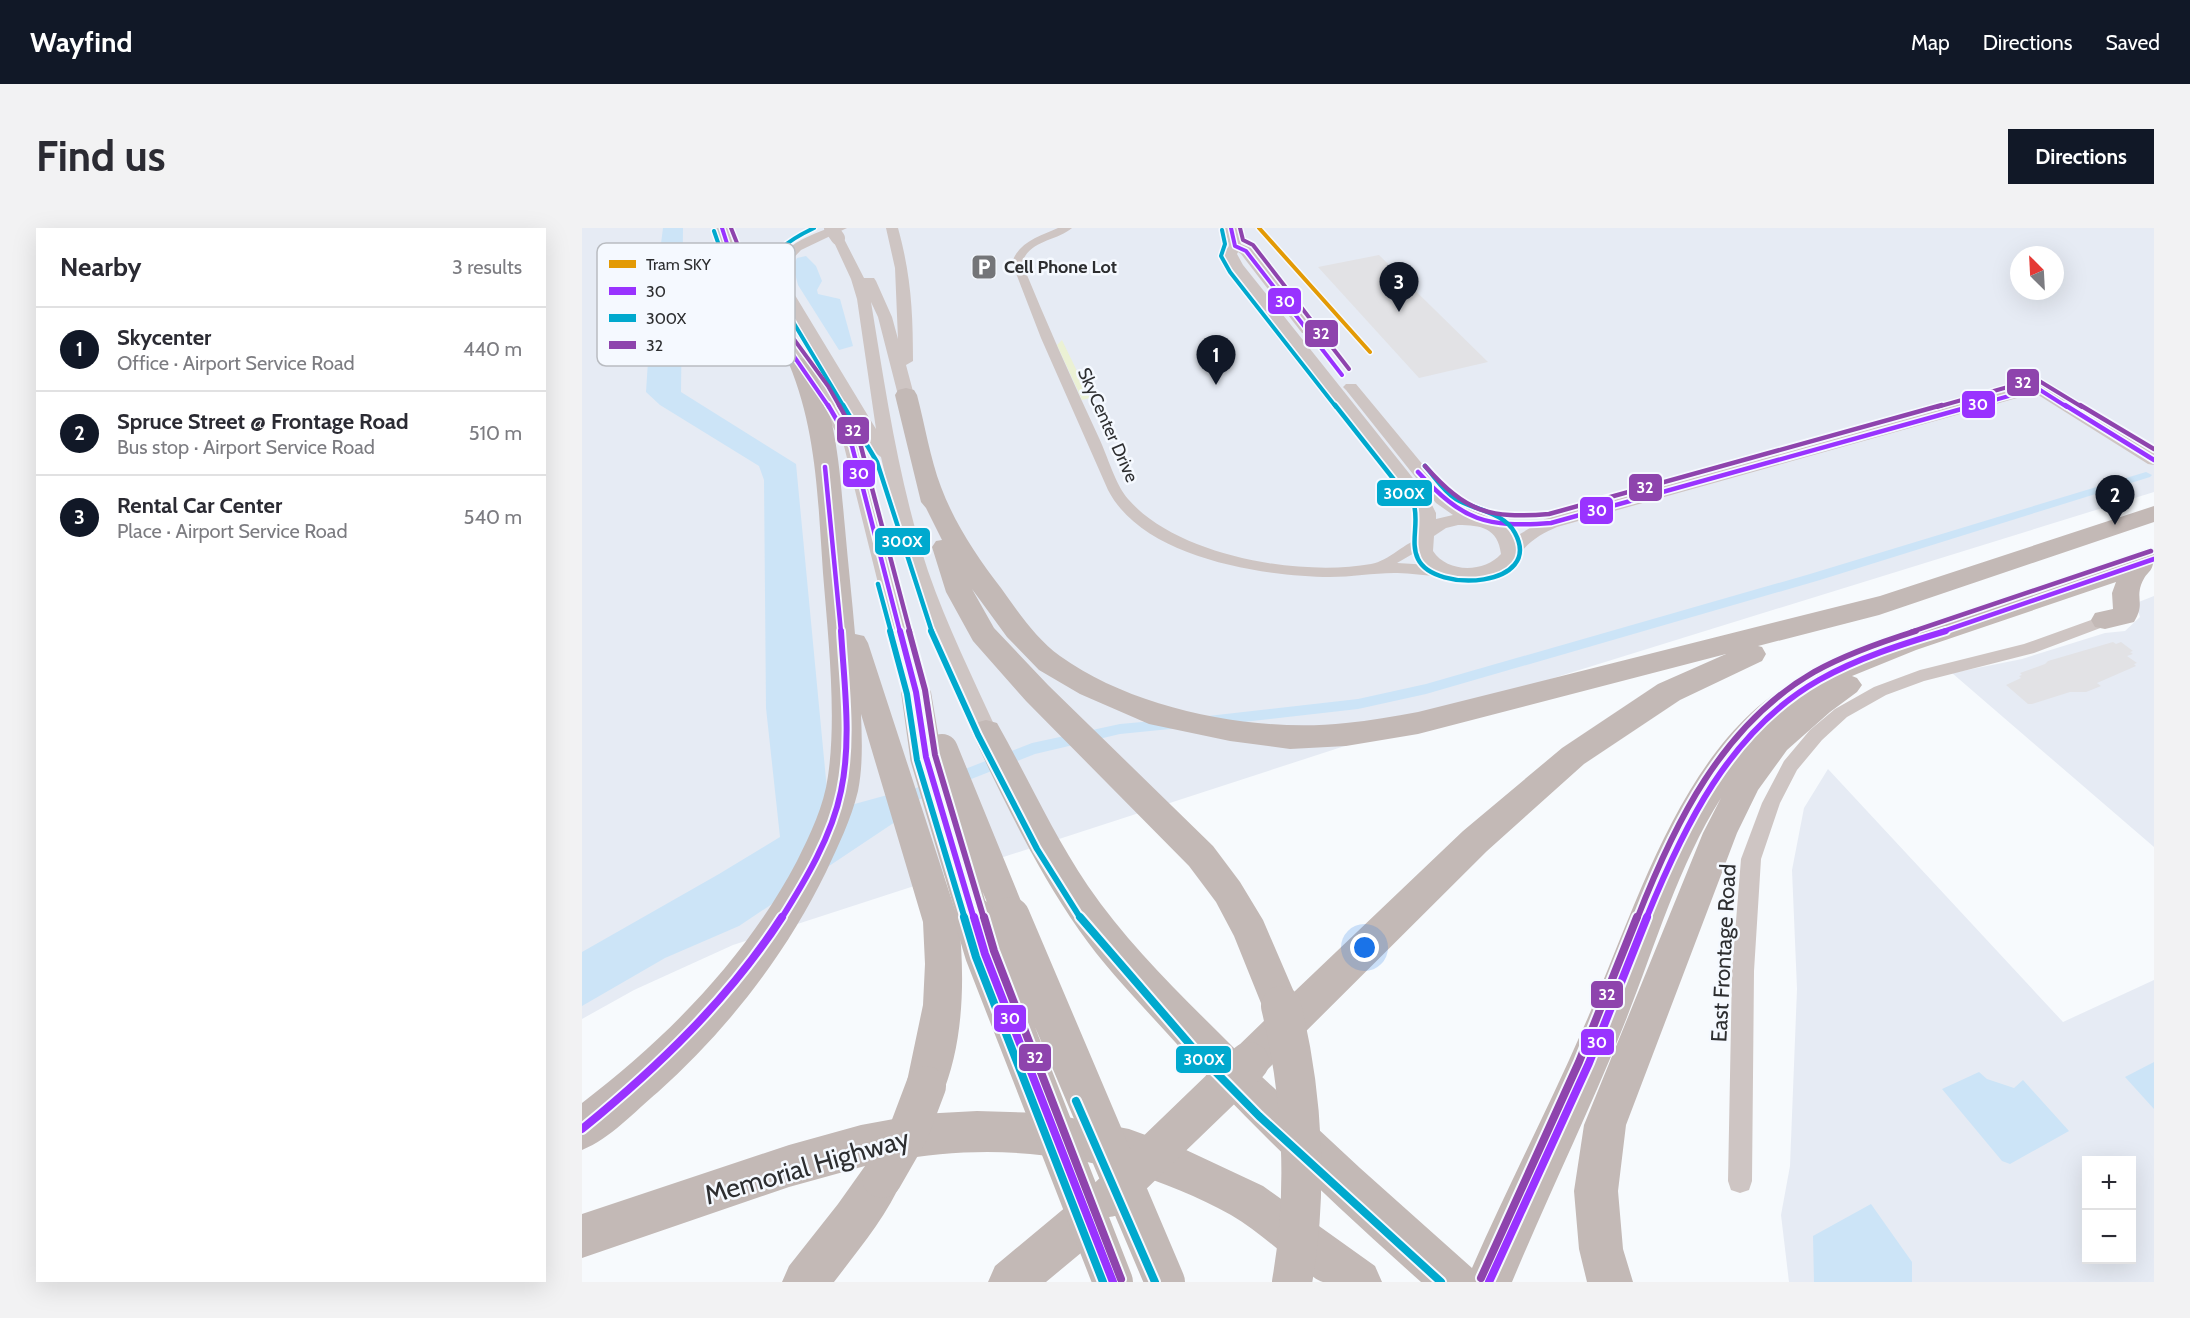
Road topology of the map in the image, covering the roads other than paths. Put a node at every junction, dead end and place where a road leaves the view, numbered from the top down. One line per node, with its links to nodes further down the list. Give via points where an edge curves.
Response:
1 (723, 228): 7 (street)
2 (892, 228): 16 (street, via 902,268)
3 (1067, 228): 11 (street)
4 (1073, 228): 11 (street)
5 (1231, 228): 9 (street)
6 (835, 231): 8 (street); 10 (street); 16 (street, via 875,291); 20 (street, via 864,299)
7 (728, 243)
8 (791, 243)
9 (1235, 246): 22 (street, via 1246,251 1431,488 1453,508); 24 (street, via 1230,254 1237,266 1422,501 1427,513)
10 (795, 249)
11 (1024, 250): 27 (street, SkyCenter Drive, via 1017,263 1032,301 1112,482 1131,511 1175,540 1243,563 1307,572)
12 (795, 307): 20 (street, via 885,458)
13 (795, 326): 17 (street)
14 (795, 357): 15 (street)
15 (800, 364): 17 (street); 29 (highway, via 813,395 822,438)
16 (906, 395): 19 (highway)
17 (842, 424): 34 (street, via 860,469)
18 (2154, 460): 23 (street, via 2037,388)
19 (927, 482): 31 (highway, via 972,569 1017,630 1049,663 1090,687 1149,713 1230,730 1290,737 1346,735 1418,723); 44 (highway, bridge, via 960,592 983,634 1036,693 1201,856 1228,892 1267,967 1290,1039 1300,1117 1297,1248)
20 (895, 484): 35 (street, via 937,621)
21 (2154, 514): 31 (highway)
22 (1478, 520): 23 (street, via 1522,525); 24 (street, via 1450,520); 25 (street, via 1507,536)
23 (1551, 523): 25 (street, via 1532,531)
24 (1425, 537): 27 (street, SkyCenter Drive); 28 (street, via 1422,547 1427,557)
25 (1510, 554): 28 (street, via 1493,570 1471,574)
26 (2151, 554): 30 (highway); 32 (highway, via 2071,570); 33 (highway, via 2127,582 2124,615)
27 (1375, 568): 28 (street, SkyCenter Drive)
28 (1448, 571)
29 (837, 584): 37 (highway, via 847,737 842,789 825,837 801,887 757,957 657,1066); 40 (highway, bridge, via 941,922 945,952 938,1039 909,1131 854,1220)
30 (2065, 590): 32 (highway); 33 (highway, via 2097,594 2109,602 2112,611)
31 (1887, 603): 41 (highway, bridge, via 1734,661 1670,692 1573,756 1475,842 1083,1222)
32 (1989, 616): 47 (highway, via 1838,669 1797,693 1773,710 1712,781 1678,847 1601,1033); 48 (highway, via 1859,678 1819,704 1776,742 1745,783 1720,832 1605,1125 1596,1191 1601,1249)
33 (2105, 620): 38 (street, East Frontage Road, via 2028,649 1920,676 1880,691 1841,713 1790,766 1771,803 1751,859 1743,971)
34 (916, 692): 36 (highway)
35 (986, 731): 46 (highway, via 1045,845 1093,921 1265,1110)
36 (934, 754): 42 (highway, bridge, via 985,954); 43 (highway, bridge)
37 (582, 1129)
38 (1740, 1181)
39 (582, 1236): 45 (highway, Memorial Highway, via 789,1166 861,1146 921,1135 1046,1134 1129,1150 1194,1175 1248,1201)
40 (805, 1282)
41 (1011, 1282)
42 (1113, 1282)
43 (1165, 1282)
44 (1292, 1282)
45 (1359, 1282)
46 (1455, 1282)
47 (1489, 1282)
48 (1610, 1282)

